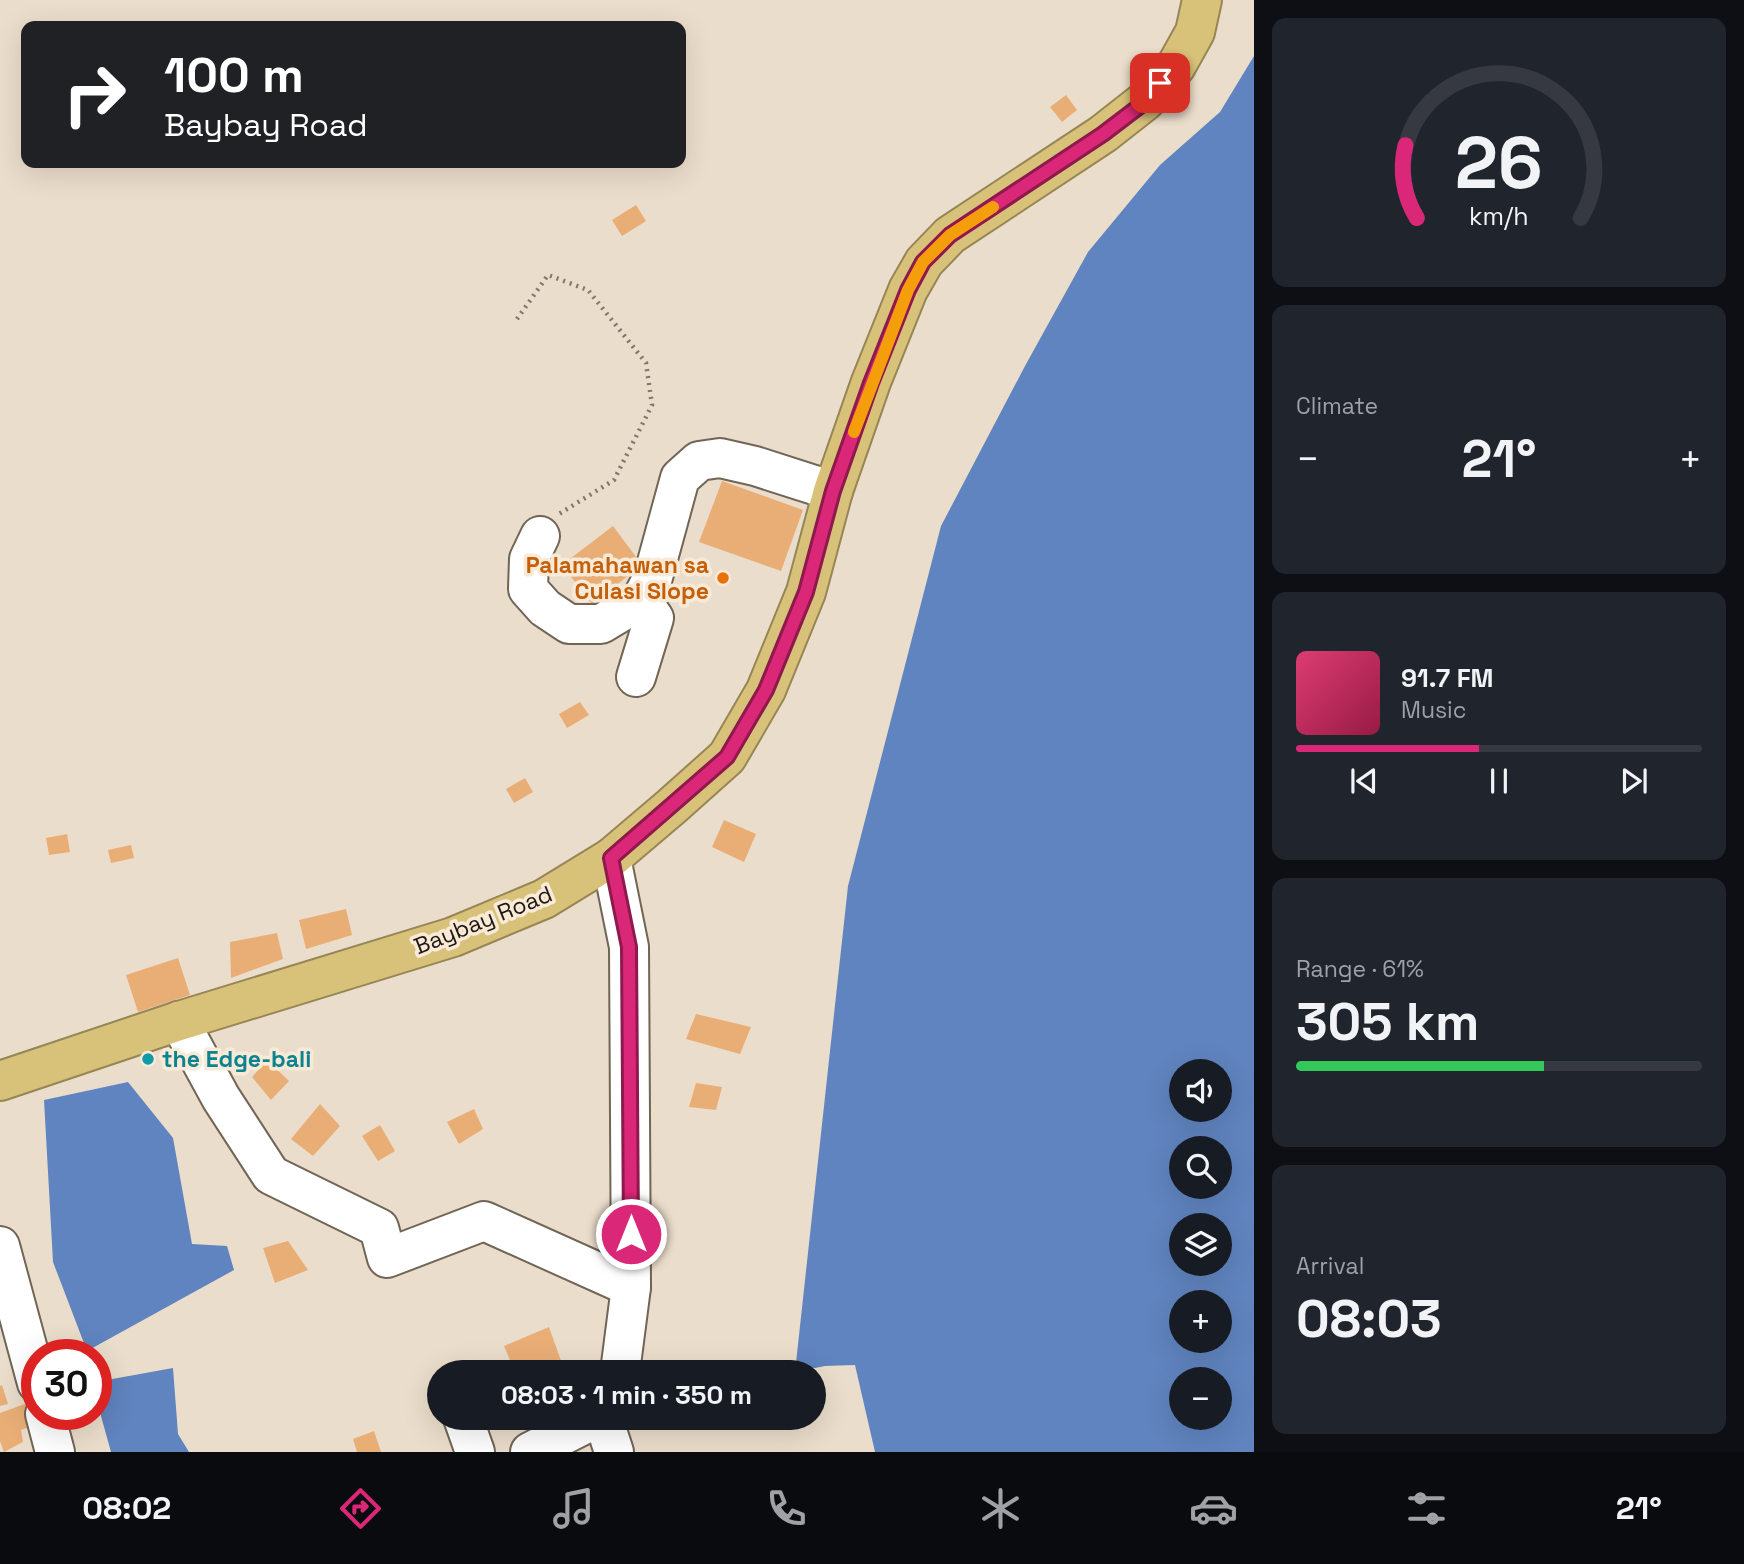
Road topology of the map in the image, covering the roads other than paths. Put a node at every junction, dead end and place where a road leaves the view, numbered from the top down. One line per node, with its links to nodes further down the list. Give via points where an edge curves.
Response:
1 (1202, 0): 2 (highway, Baybay Road, via 1195,32 1176,66 1145,102 950,235 923,262 908,290)
2 (833, 491): 4 (street, via 720,458 699,461 680,478 653,578); 6 (highway, Baybay Road, via 806,592 766,690 727,757)
3 (540, 536): 4 (street, via 529,559 528,589 561,619 569,624 601,624)
4 (641, 600): 5 (street, via 654,618)
5 (636, 677)
6 (611, 858): 7 (highway, Baybay Road, via 544,899 453,937); 10 (street, via 629,947)
7 (179, 1021): 8 (highway, Baybay Road); 10 (street, via 271,1175 379,1228 387,1258 484,1221)
8 (0, 1081)
9 (0, 1246): 11 (street)
10 (631, 1287): 12 (street)
11 (25, 1339)
12 (622, 1360)
13 (49, 1430): 17 (street)
14 (467, 1430): 18 (street)
15 (572, 1430): 19 (street)
16 (607, 1430): 20 (street)
17 (55, 1452)
18 (475, 1452)
19 (530, 1452)
20 (614, 1452)

